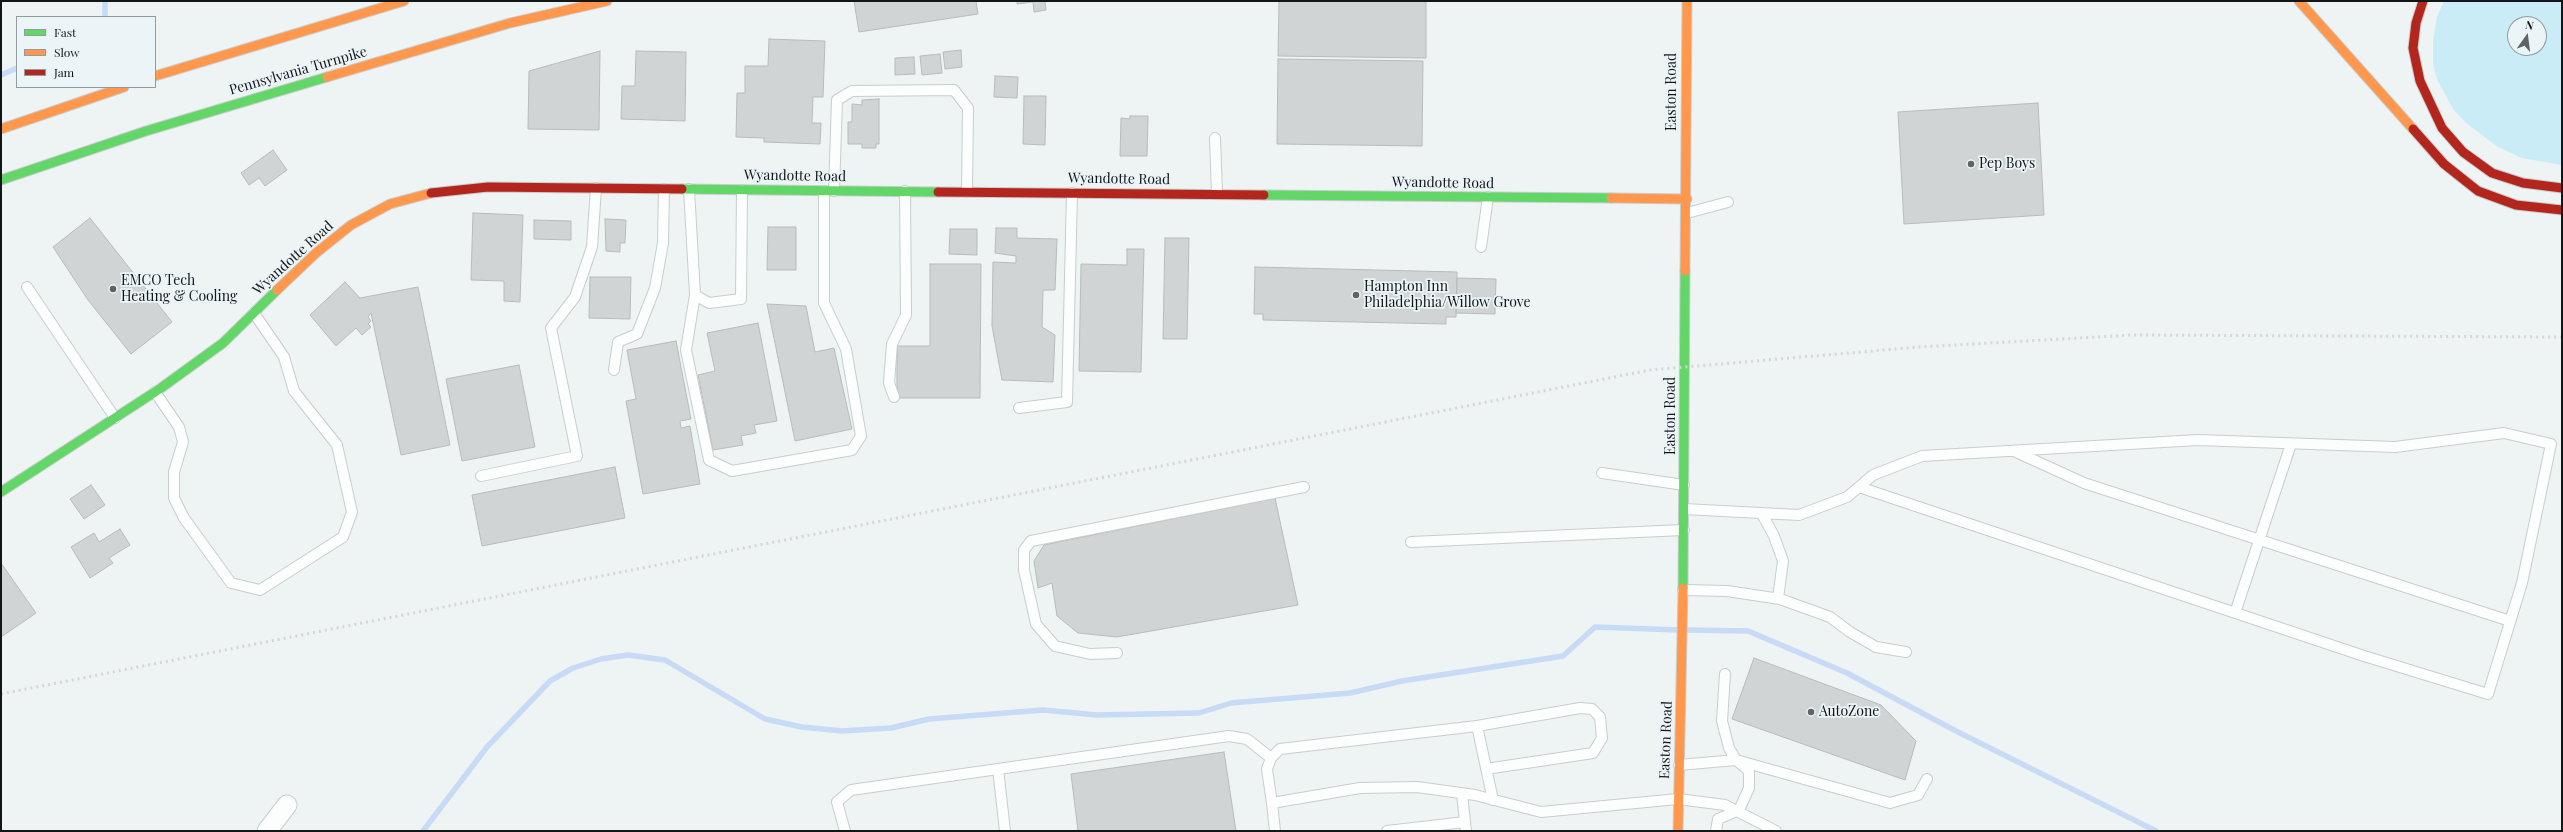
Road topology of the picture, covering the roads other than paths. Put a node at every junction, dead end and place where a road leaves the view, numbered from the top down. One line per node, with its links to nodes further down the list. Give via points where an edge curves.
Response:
1 (404, 1): 6 (main road)
2 (607, 1): 10 (main road, Pennsylvania Turnpike, via 510,23 232,105)
3 (1687, 1): 22 (main road, Easton Road)
4 (2299, 1): 24 (main road, via 2444,164 2478,191 2498,199 2516,205)
5 (2423, 1): 12 (main road, via 2416,23 2413,48 2420,81 2442,128 2463,152 2492,174 2523,183)
6 (156, 76)
7 (121, 88): 8 (main road)
8 (1, 129)
9 (1215, 138): 20 (lane)
10 (1, 180)
11 (596, 188): 13 (main road, Wyandotte Road); 29 (main road, Wyandotte Road, via 488,187 434,192 390,204 351,225 316,253); 38 (lane, via 592,247 575,297 551,328 576,456)
12 (2562, 188)
13 (664, 189): 14 (main road, Wyandotte Road); 30 (lane, via 663,243 655,288 637,334 618,342)
14 (689, 189): 15 (main road, Wyandotte Road); 28 (lane)
15 (742, 190): 16 (main road, Wyandotte Road); 28 (lane, via 741,299 709,303)
16 (829, 191): 17 (main road, Wyandotte Road); 18 (lane, via 837,100 852,92 954,90 968,108); 28 (lane, via 824,303 846,349 861,436 852,450 732,471 709,460 686,350)
17 (905, 191): 18 (main road, Wyandotte Road); 32 (lane, via 906,315 892,344 889,383)
18 (967, 192): 19 (main road, Wyandotte Road)
19 (1072, 193): 20 (main road, Wyandotte Road); 33 (lane, via 1067,402)
20 (1217, 194): 21 (main road, Wyandotte Road)
21 (1488, 198): 22 (main road, Wyandotte Road); 26 (lane)
22 (1687, 199): 25 (main road, Easton Road)
23 (1728, 202): 25 (lane)
24 (2562, 210)
25 (1687, 213): 39 (main road, Easton Road)
26 (1481, 247)
27 (27, 287): 34 (lane)
28 (695, 295)
29 (254, 313): 31 (main road, Wyandotte Road, via 223,343); 31 (lane, via 284,356 294,391 337,445 352,512 343,537 260,590 231,583 184,518 174,498 174,472 183,442 179,427)
30 (614, 370)
31 (155, 392): 34 (main road, Wyandotte Road)
32 (894, 397)
33 (1020, 408)
34 (115, 418): 42 (main road, Wyandotte Road)
35 (2291, 444): 36 (lane, via 2198,440); 46 (lane); 51 (lane, via 2395,447 2504,433 2551,444 2522,583)
36 (2014, 451): 41 (lane, via 1922,456 1873,475); 46 (lane, via 2084,483)
37 (1602, 473): 39 (lane)
38 (482, 476)
39 (1684, 485): 43 (main road, Easton Road)
40 (1304, 487): 53 (lane, via 1031,541 1024,550 1024,570 1036,624 1055,646 1090,654)
41 (1859, 487): 44 (lane, via 1847,497 1799,514); 50 (lane)
42 (1, 492)
43 (1684, 509): 44 (lane); 45 (main road, Easton Road)
44 (1762, 514): 49 (lane, via 1783,561)
45 (1684, 530): 47 (lane); 48 (main road, Easton Road)
46 (2259, 541): 50 (lane); 51 (lane)
47 (1411, 542)
48 (1683, 590): 49 (lane); 58 (main road, Easton Road)
49 (1778, 598): 52 (lane, via 1830,617 1876,647)
50 (2235, 613): 51 (lane, via 2488,694)
51 (2510, 621)
52 (1906, 652)
53 (1117, 653)
54 (1725, 674): 57 (lane, via 1722,721 1729,748)
55 (1477, 726): 56 (lane, via 1280,749); 60 (lane); 60 (lane, via 1580,708 1592,709 1600,717 1602,738 1593,753)
56 (1271, 758): 59 (lane, via 1247,739 1230,736); 65 (lane, via 1267,769)
57 (1736, 760): 58 (lane); 61 (lane, via 1890,803 1918,795); 67 (lane, via 1749,771 1749,788)
58 (1679, 765): 63 (main road, Easton Road)
59 (998, 769): 70 (lane, via 851,790 837,802); 71 (lane)
60 (1486, 769): 64 (lane)
61 (1927, 779)
62 (1462, 794): 64 (lane); 65 (lane, via 1417,787 1360,788); 68 (lane)
63 (1678, 799): 64 (lane, via 1541,812); 67 (lane, via 1725,805); 74 (main road, Easton Road)
64 (1493, 800)
65 (1272, 803): 72 (lane)
66 (287, 806): 69 (street)
67 (1739, 810): 75 (lane, via 1718,819); 76 (lane)
68 (1466, 827): 73 (lane)
69 (267, 831)
70 (845, 831)
71 (1005, 831)
72 (1275, 831)
73 (1387, 831)
74 (1678, 831)
75 (1716, 831)
76 (1776, 831)

